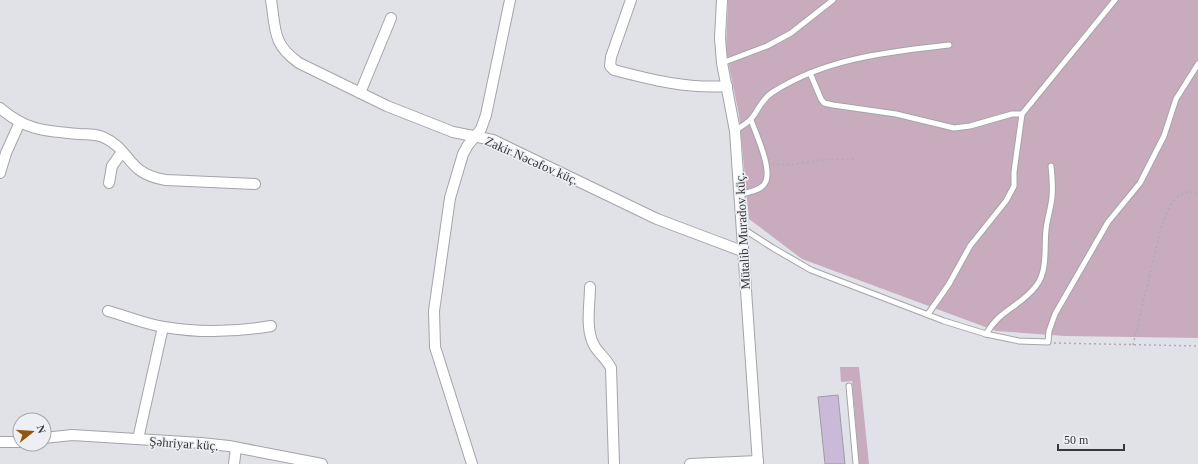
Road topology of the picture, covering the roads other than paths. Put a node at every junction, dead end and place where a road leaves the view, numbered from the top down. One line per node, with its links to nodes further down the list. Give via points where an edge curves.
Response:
1 (271, 0): 13 (street, Zakir Nəcəfov küç., via 277,38 286,54)
2 (510, 0): 19 (street, via 486,115)
3 (631, 0): 12 (street, via 611,57 610,66 614,70 659,82 706,88)
4 (722, 0): 9 (street, Mütalib Muradov küç.)
5 (833, 0): 9 (lane, via 791,33 767,46)
6 (1115, 0): 15 (lane)
7 (391, 18): 13 (street)
8 (950, 45): 11 (lane, via 850,59)
9 (722, 63): 12 (street, Mütalib Muradov küç.)
10 (1198, 64): 33 (lane, via 1176,99 1164,136 1140,183 1108,222 1055,314 1048,342 1019,341)
11 (810, 73): 15 (lane, via 821,99 824,103 833,105 896,114 954,128 1012,114); 16 (lane, via 772,92 764,99)
12 (727, 86): 18 (street, Mütalib Muradov küç.)
13 (360, 93): 19 (street, Zakir Nəcəfov küç., via 452,132)
14 (0, 108): 17 (street)
15 (1022, 114): 30 (lane, via 1014,186 1006,201 970,246 949,284)
16 (751, 120): 18 (lane); 25 (lane, via 767,166 768,177 759,189)
17 (20, 122): 20 (street, via 46,131 100,136 113,142); 22 (street)
18 (735, 131): 25 (street, Mütalib Muradov küç.)
19 (476, 136): 27 (street, Zakir Nəcəfov küç., via 493,140 657,219); 43 (street, via 463,154 450,198 434,311 435,347)
20 (122, 152): 23 (street, via 112,166); 24 (street, via 142,173 151,178)
21 (1051, 166): 33 (lane, via 1052,197 1046,231 1044,269 1037,285 1023,301 993,321)
22 (0, 173)
23 (109, 183)
24 (255, 184)
25 (740, 195): 26 (street, Mütalib Muradov küç.)
26 (742, 227): 27 (street, Mütalib Muradov küç.); 30 (lane, via 811,270)
27 (742, 251): 40 (street, Mütalib Muradov küç.)
28 (590, 287): 44 (street, via 590,333 594,345 611,368)
29 (108, 311): 32 (street)
30 (928, 314): 33 (lane)
31 (271, 326): 32 (street, via 244,330)
32 (163, 327): 36 (street)
33 (986, 334)
34 (849, 386): 46 (lane)
35 (52, 437): 36 (street, Şəhriyar küç.)
36 (138, 439): 39 (street, Şəhriyar küç.)
37 (0, 442): 38 (street)
38 (12, 442)
39 (236, 448): 41 (street); 42 (street, Şəhriyar küç.)
40 (758, 463): 45 (street)
41 (234, 464)
42 (322, 464)
43 (472, 464)
44 (614, 464)
45 (690, 464)
46 (856, 464)

